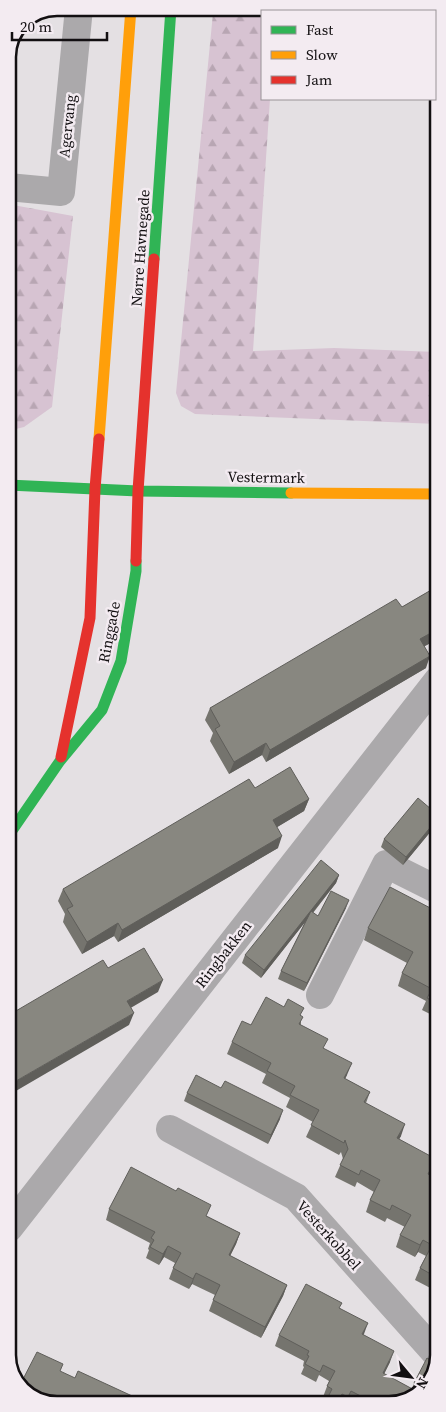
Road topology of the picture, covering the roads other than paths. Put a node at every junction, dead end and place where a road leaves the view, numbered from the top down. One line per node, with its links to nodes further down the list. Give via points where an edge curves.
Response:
1 (78, 16): 4 (street, Agervang, via 60,192)
2 (130, 16): 6 (street, Nørre Havnegade)
3 (170, 16): 7 (street, Nørre Havnegade)
4 (16, 188)
5 (16, 485): 6 (street, Vestermark)
6 (95, 489): 7 (street, Vestermark); 10 (street, Ringgade, via 90,618)
7 (138, 491): 8 (street, Vestermark); 10 (street, Ringgade, via 136,571 121,661 102,710)
8 (430, 494)
9 (430, 690): 15 (street, Ringbakken)
10 (60, 761): 11 (street, Ringgade)
11 (16, 824)
12 (430, 886): 13 (street, via 386,864)
13 (320, 995)
14 (170, 1129): 16 (street, Vesterkobbel, via 296,1197)
15 (16, 1219)
16 (430, 1347)

